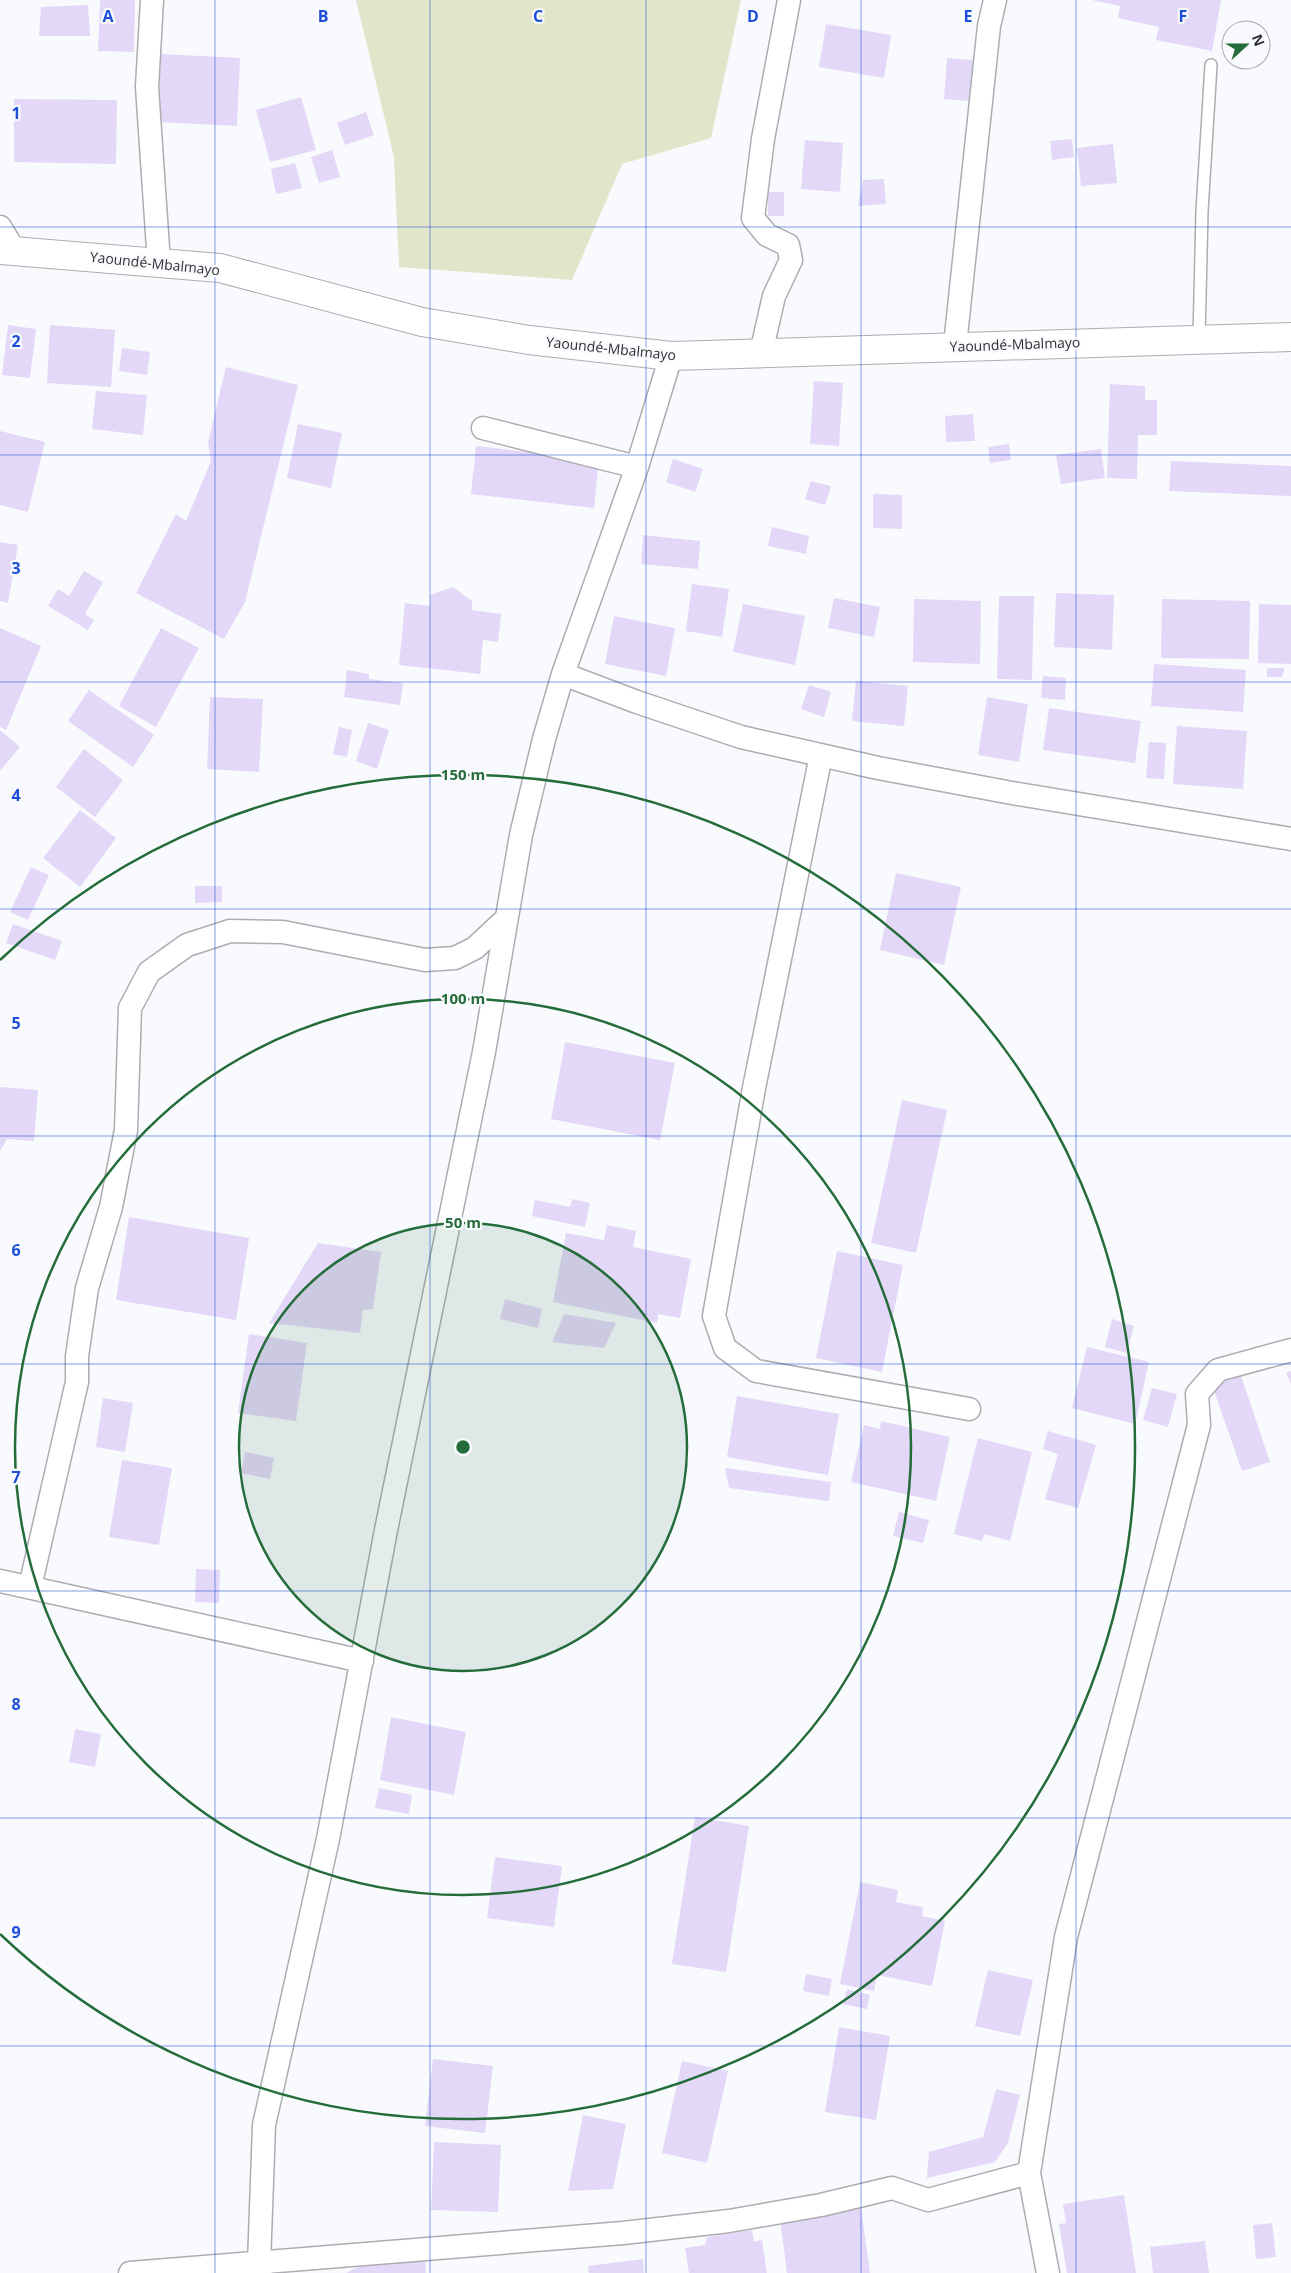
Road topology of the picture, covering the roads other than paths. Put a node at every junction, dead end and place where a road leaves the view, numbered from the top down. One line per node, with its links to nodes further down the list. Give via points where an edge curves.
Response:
1 (152, 0): 7 (street, via 147,87)
2 (789, 0): 11 (street, via 763,139 753,218 768,234 788,245 791,260 774,296)
3 (995, 0): 10 (street, via 989,26)
4 (1211, 65): 9 (lane, via 1202,211)
5 (0, 227): 6 (street)
6 (7, 250): 7 (highway, Yaoundé-Mbalmayo)
7 (159, 263): 12 (highway, Yaoundé-Mbalmayo, via 220,268 422,322 529,340)
8 (1291, 336): 9 (highway, Yaoundé-Mbalmayo)
9 (1199, 339): 10 (highway, Yaoundé-Mbalmayo)
10 (955, 345): 11 (highway, Yaoundé-Mbalmayo)
11 (761, 353): 12 (highway, Yaoundé-Mbalmayo)
12 (671, 356): 14 (street)
13 (482, 428): 14 (street)
14 (637, 467): 15 (street)
15 (563, 674): 16 (street, via 741,737); 18 (street, via 521,835)
16 (821, 755): 17 (street, via 1012,793); 20 (street, via 754,1088 714,1316 725,1348 756,1371)
17 (1291, 839)
18 (506, 919): 22 (street, via 475,948 455,958 426,960 283,932 230,931 187,945 149,972 130,1008 126,1130 111,1207 87,1288 77,1356 77,1382); 23 (street, via 484,1052)
19 (1291, 1350): 24 (street, via 1218,1370 1198,1394 1199,1425 1066,1937)
20 (968, 1409)
21 (0, 1581): 22 (street)
22 (30, 1587): 23 (street)
23 (362, 1661): 25 (street, via 328,1839 264,2125)
24 (1029, 2173): 25 (street, via 928,2200 892,2188 821,2205 729,2221); 27 (street)
25 (260, 2268): 26 (street)
26 (130, 2273)
27 (1048, 2273)

